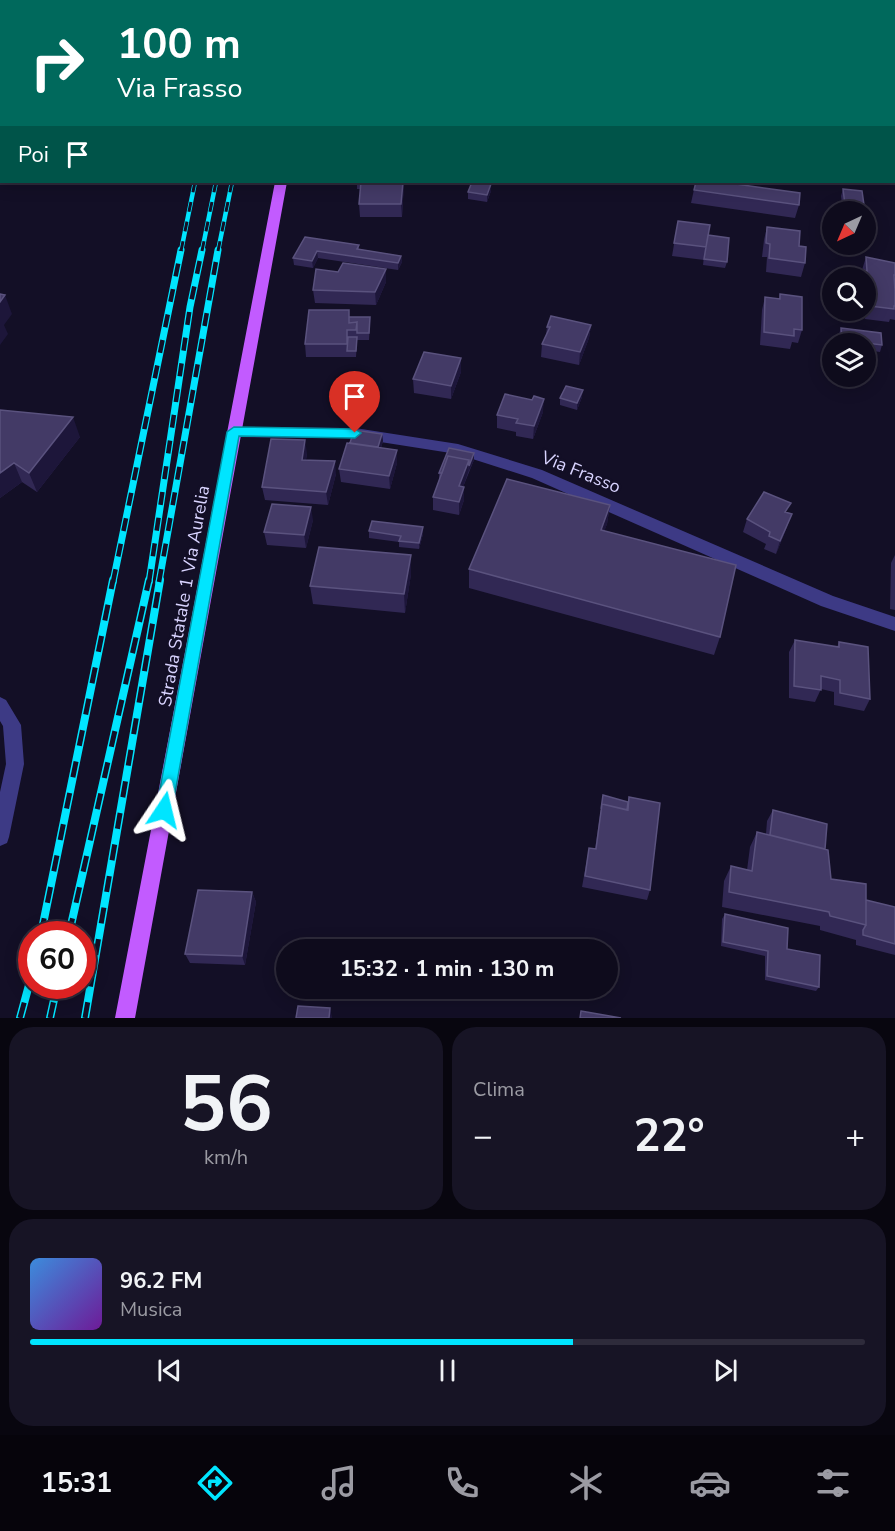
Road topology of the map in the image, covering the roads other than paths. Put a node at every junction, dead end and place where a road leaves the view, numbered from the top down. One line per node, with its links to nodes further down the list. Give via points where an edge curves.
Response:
1 (281, 183): 2 (main road, Strada Statale 1 Via Aurelia)
2 (234, 432): 3 (street, Via Frasso, via 355,433 458,449 537,474 807,592); 6 (main road, Strada Statale 1 Via Aurelia)
3 (895, 624)
4 (0, 705): 5 (street, via 12,725 15,764)
5 (0, 837)
6 (125, 1018)

